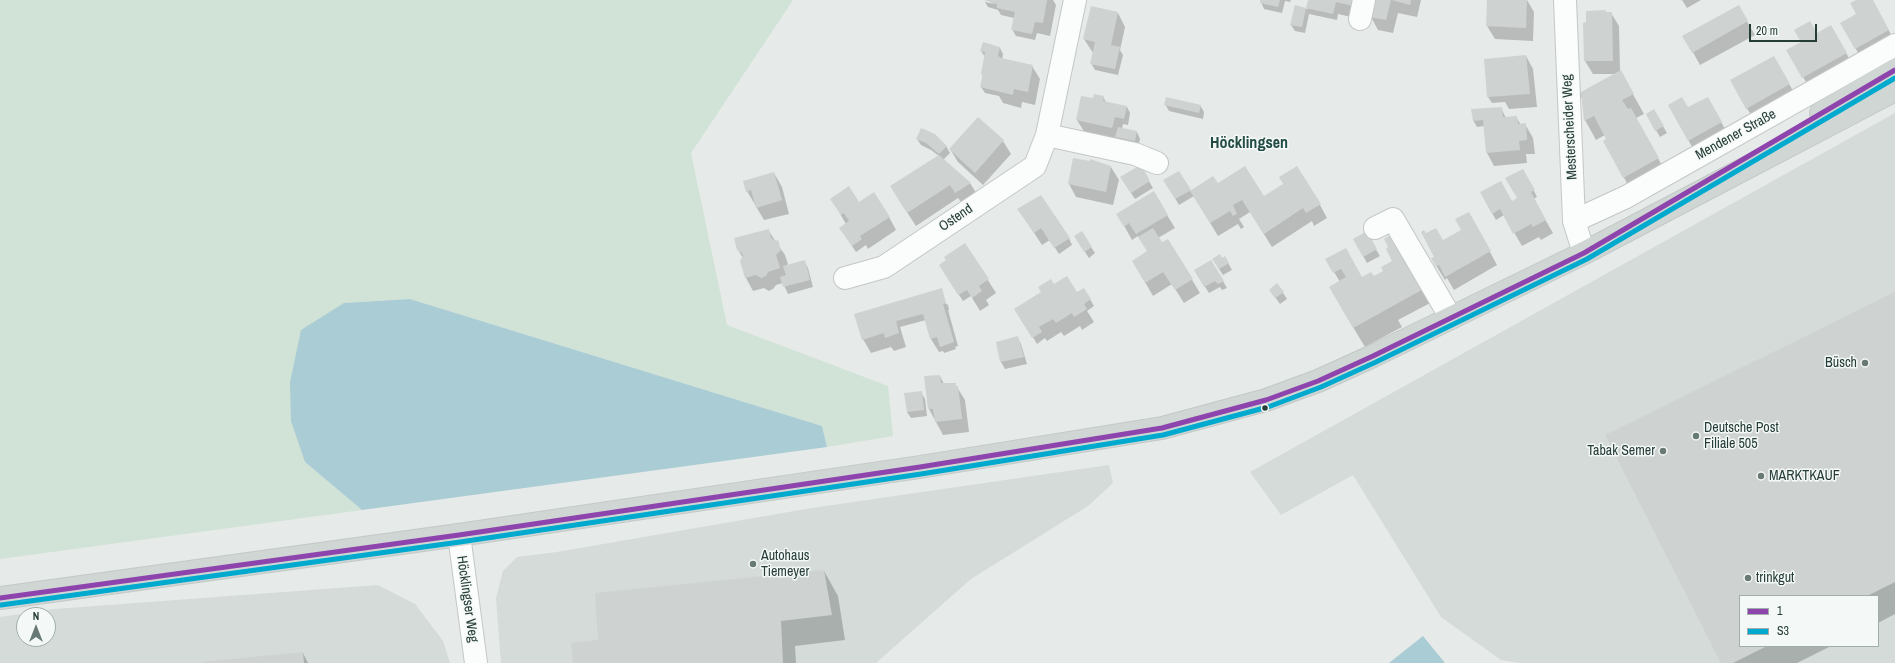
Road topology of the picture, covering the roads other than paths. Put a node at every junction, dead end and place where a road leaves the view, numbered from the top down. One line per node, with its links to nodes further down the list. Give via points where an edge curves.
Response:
1 (1075, 0): 6 (street, Ostend)
2 (1565, 0): 8 (street, Mesterscheider Weg)
3 (1895, 45): 8 (street, Mendener Straße, via 1626,197)
4 (1895, 70): 10 (main road, Mendener Straße)
5 (1895, 90): 10 (main road, Mendener Straße)
6 (1047, 135): 7 (street, via 1135,154); 11 (street, Ostend, via 1035,166 884,267)
7 (1157, 163)
8 (1574, 221): 10 (street, Mesterscheider Weg)
9 (1375, 228): 12 (street, via 1393,218)
10 (1584, 253): 12 (main road, Mendener Straße)
11 (845, 278)
12 (1451, 318): 13 (main road, Mendener Straße, via 1318,381 1266,400 1162,428 920,467)
13 (459, 535): 14 (main road, Mendener Straße); 15 (street, Höcklingser Weg)
14 (0, 598)
15 (476, 663)

